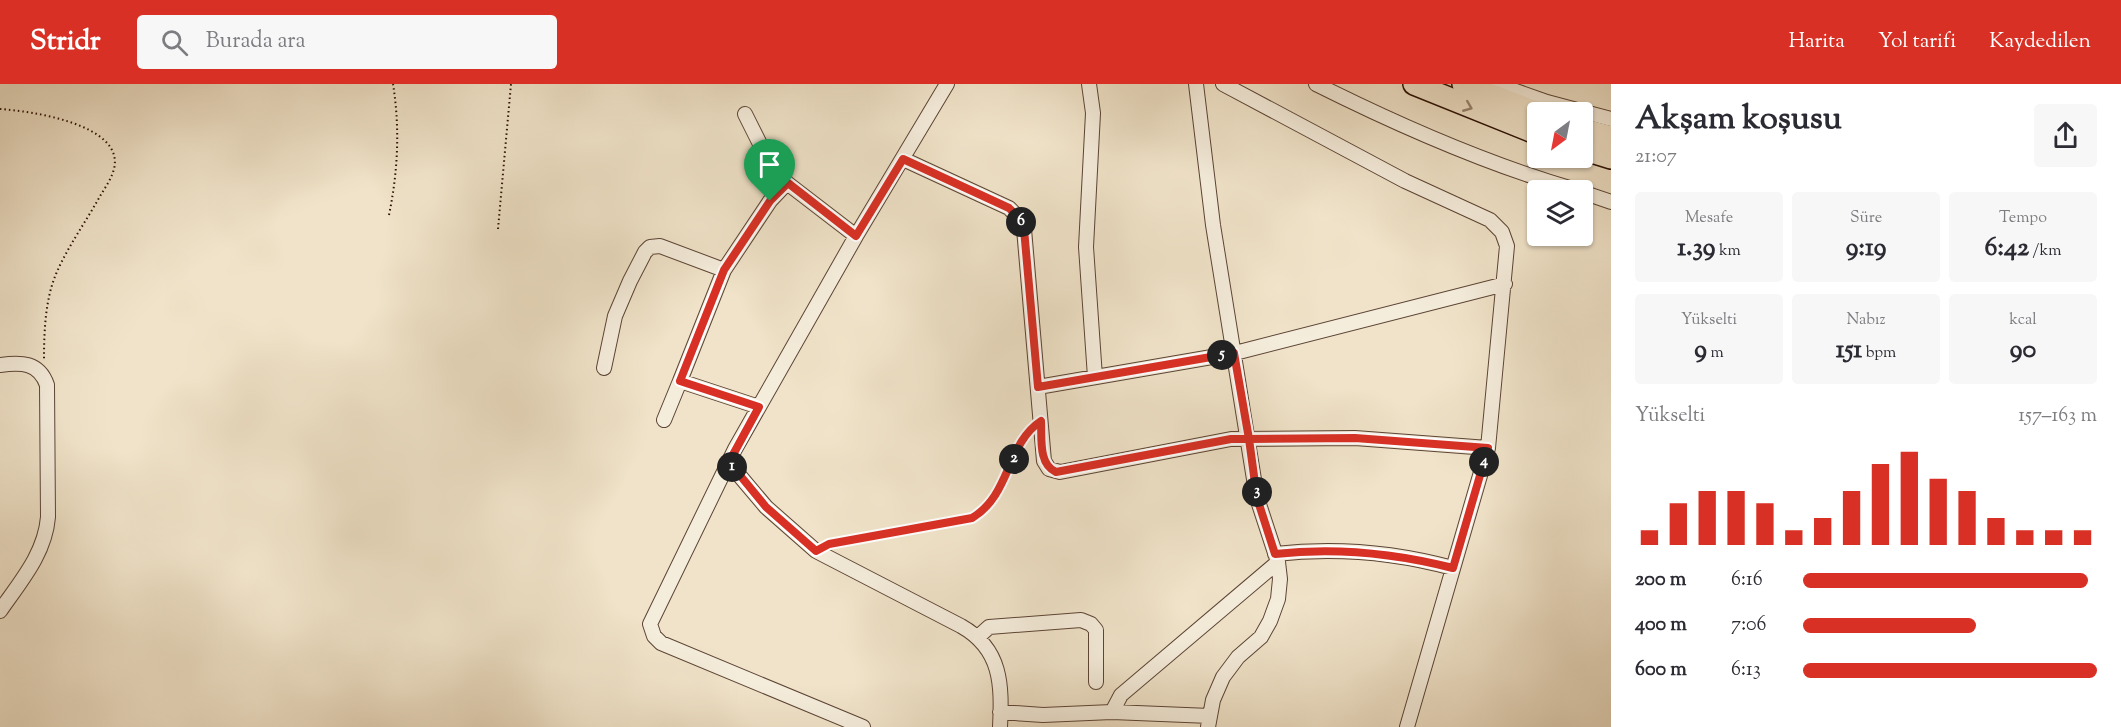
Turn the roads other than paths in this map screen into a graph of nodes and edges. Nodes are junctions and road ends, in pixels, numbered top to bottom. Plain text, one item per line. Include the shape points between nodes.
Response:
1 (947, 84) edge
2 (1089, 84) edge
3 (1196, 84) edge
4 (1223, 84) edge
5 (1316, 84) edge
6 (1414, 84) edge
7 (1463, 84) edge
8 (1496, 84) edge
9 (1527, 109) edge
10 (745, 114) dead end
11 (1611, 119) edge
12 (1527, 130) edge
13 (1593, 132) edge
14 (1611, 137) edge
15 (1593, 152) edge
16 (1611, 158) edge
17 (903, 159) junction
18 (1548, 180) edge
19 (788, 183) junction
20 (1593, 196) edge
21 (1611, 202) edge
22 (856, 236) junction
23 (724, 270) junction
24 (1505, 284) junction
25 (1234, 353) junction
26 (0, 366) edge
27 (604, 368) dead end
28 (1095, 377) junction
29 (680, 381) junction
30 (1038, 387) junction
31 (759, 407) junction
32 (664, 420) dead end
33 (1249, 439) junction
34 (1488, 448) junction
35 (729, 462) junction
36 (1276, 558) junction
37 (1453, 568) junction
38 (0, 611) edge
39 (978, 637) junction
40 (1096, 682) dead end
41 (1000, 712) junction
42 (1112, 712) junction
43 (1209, 722) edge
44 (863, 727) edge
45 (1000, 727) edge
46 (1407, 727) edge

1 - 17 street
2 - 28 street via 1093,113 1086,247
3 - 25 street
4 - 24 street via 1396,176 1490,220 1502,232 1507,246
5 - 18 street via 1451,146
6 -> 12 highway
7 - 9 highway
8 - 11 street
10 - 19 street via 767,158
13 - 14 highway
15 - 16 highway
17 - 22 street
17 - 30 street via 1009,208 1022,223
19 - 22 street
19 - 23 street via 770,201
20 - 21 street
22 - 31 street
23 - 27 street via 660,246 647,249 615,316
23 - 29 street
24 - 25 street
24 - 34 street
25 - 28 street
25 - 33 street
26 - 38 street via 26,363 36,369 47,385 47,528 40,550
28 - 30 street
29 - 31 street
29 - 32 street
30 - 33 street via 1044,461 1056,472 1231,439
31 - 35 street
33 - 34 street via 1355,438
33 - 36 street via 1257,498
34 - 37 street
35 - 39 street via 766,507 816,551
35 - 44 street via 651,620 651,632 661,643
36 - 37 street via 1319,550 1365,552
36 - 42 street via 1121,695
36 - 43 street via 1280,588 1270,621 1261,637 1227,671 1217,689
37 - 46 street
39 - 40 street via 989,627 1081,620 1096,630
39 - 41 street via 997,668
41 - 42 street
41 - 45 street
42 - 43 street

